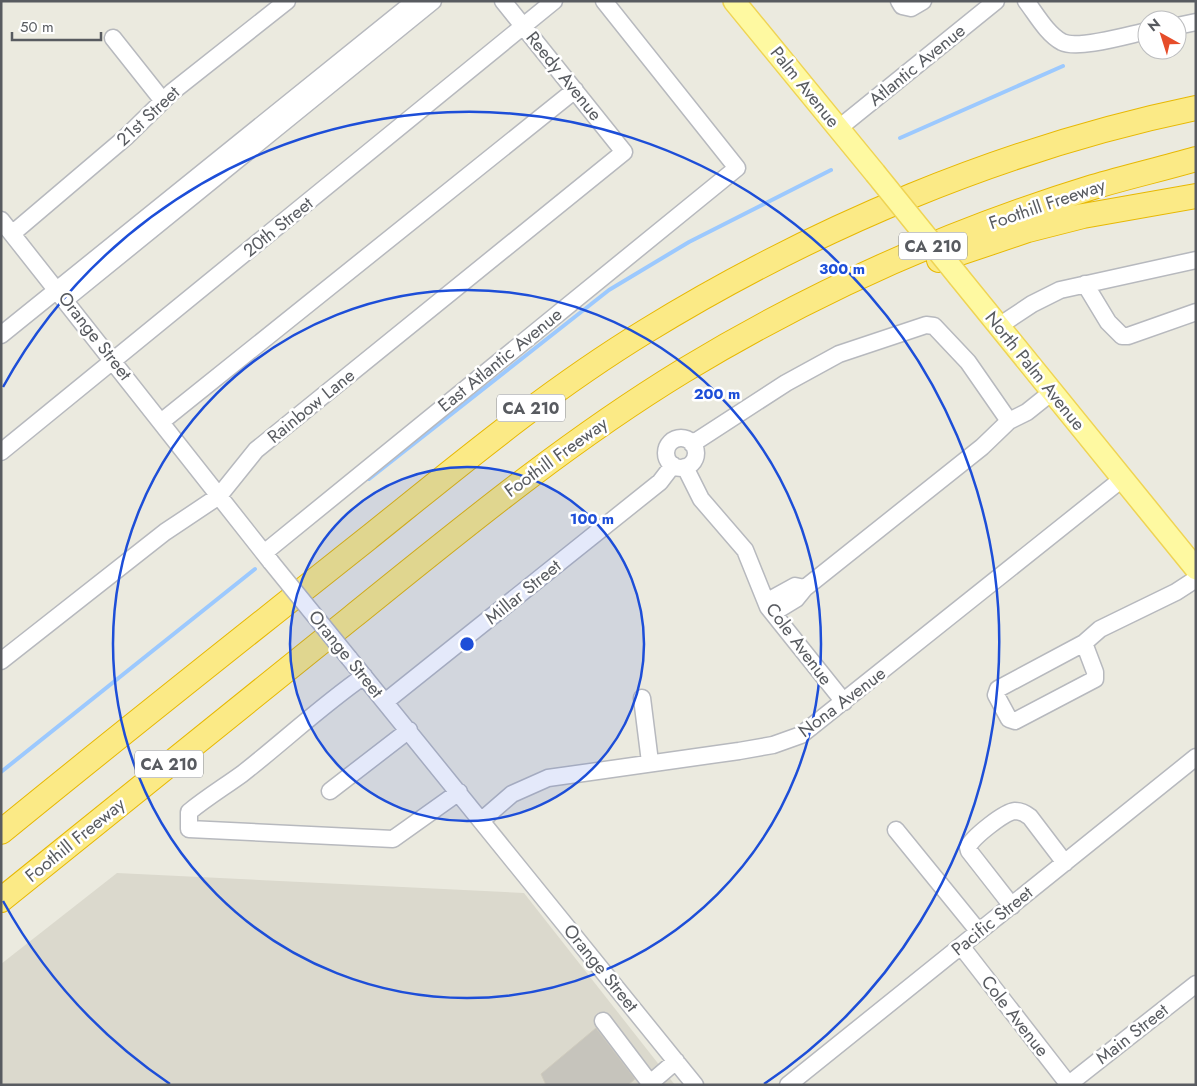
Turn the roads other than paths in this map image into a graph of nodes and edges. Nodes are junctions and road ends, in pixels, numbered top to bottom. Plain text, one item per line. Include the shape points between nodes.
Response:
1 (414, 1) edge
2 (433, 1) edge
3 (503, 1) edge
4 (554, 1) edge
5 (604, 1) edge
6 (734, 1) edge
7 (899, 1) edge
8 (923, 1) edge
9 (1026, 1) edge
10 (992, 2) edge
11 (280, 3) edge
12 (524, 27) junction
13 (1137, 33) edge
14 (113, 38) dead end
15 (575, 90) junction
16 (163, 101) junction
17 (1196, 103) edge
18 (1196, 108) edge
19 (1140, 119) junction
20 (839, 128) junction
21 (624, 152) joint
22 (1196, 159) edge
23 (875, 173) joint
24 (1196, 196) edge
25 (1, 220) edge
26 (13, 234) junction
27 (1196, 260) edge
28 (1085, 284) junction
29 (61, 294) junction
30 (1196, 312) edge
31 (999, 326) junction
32 (1, 335) edge
33 (113, 360) junction
34 (685, 370) junction
35 (1052, 392) junction
36 (1010, 421) junction
37 (162, 422) junction
38 (692, 444) junction
39 (1, 452) edge
40 (679, 466) junction
41 (1122, 479) junction
42 (219, 496) junction
43 (267, 557) junction
44 (1196, 569) edge
45 (1196, 579) edge
46 (770, 608) junction
47 (1084, 643) junction
48 (1, 661) edge
49 (364, 676) junction
50 (642, 698) dead end
51 (385, 702) junction
52 (844, 702) junction
53 (409, 730) junction
54 (1196, 757) edge
55 (650, 762) junction
56 (330, 791) dead end
57 (459, 792) junction
58 (482, 820) junction
59 (896, 830) dead end
60 (1, 832) edge
61 (1066, 862) junction
62 (1, 900) edge
63 (1012, 906) junction
64 (979, 932) junction
65 (961, 946) junction
66 (1196, 984) edge
67 (602, 1021) dead end
68 (676, 1061) junction
69 (649, 1084) edge
70 (1069, 1084) edge
71 (695, 1085) edge
72 (788, 1085) edge

1 - 29 street
2 - 29 street
3 - 12 street, Reedy Avenue
4 - 12 street, 20th Street
5 - 43 street, East Atlantic Avenue via 737,168
6 - 20 main road, Palm Avenue
7 - 8 street via 902,6 911,8
9 - 13 street via 1049,31 1064,43 1077,45
10 - 20 street, Atlantic Avenue
11 - 16 street, 21st Street
12 - 15 street, Reedy Avenue
12 - 33 street, 20th Street
14 - 16 street
15 - 21 street, Reedy Avenue
15 - 37 street
16 - 26 street, 21st Street via 126,138
17 - 19 highway
18 - 19 highway, CA 210
19 - 60 highway, CA 210 via 1031,152 865,216 773,260 645,331 528,410
20 - 23 main road, Palm Avenue
21 - 42 street, Rainbow Lane via 256,450
22 - 34 highway, Foothill Freeway / CA 210 via 1092,188 982,226 810,301
23 - 31 main road, North Palm Avenue, bridge
24 - 34 highway via 1083,216 1028,230 918,266
25 - 26 street, Orange Street
26 - 29 street, Orange Street
27 - 28 street
28 - 30 street via 1108,322 1122,336
28 - 31 street via 1060,290
29 - 32 street
29 - 33 street, Orange Street
31 - 35 main road, North Palm Avenue
33 - 37 street, Orange Street
33 - 39 street, 20th Street
34 - 62 highway, Foothill Freeway / CA 210 via 520,482
35 - 36 street
35 - 41 main road, North Palm Avenue
36 - 38 street via 968,362 934,326 926,325 839,354 786,383
36 - 46 street via 805,588 796,599
37 - 42 street, Orange Street
38 - 40 street via 695,457
38 - 40 street via 680,438 671,441 666,454
40 - 46 street, Cole Avenue via 701,499 745,550
40 - 51 street, Millar Street
41 - 44 main road, North Palm Avenue
41 - 52 street, Nona Avenue
42 - 43 street, Orange Street
42 - 48 street, Rainbow Lane via 164,532
43 - 49 street, Orange Street, bridge
45 - 47 street via 1100,629
46 - 52 street, Cole Avenue
47 - 47 street via 998,689 996,695 1009,719 1015,721 1095,680
49 - 51 street, Orange Street
49 - 57 street via 241,775 189,812 189,829 392,839
50 - 55 street
51 - 53 street, Orange Street
52 - 55 street, Nona Avenue via 801,735 773,745
53 - 56 street
53 - 57 street, Orange Street
54 - 61 street, Pacific Street
55 - 58 street, Nona Avenue via 548,778 512,794
57 - 58 street, Orange Street
58 - 68 street, Orange Street
59 - 64 street
61 - 63 street, Pacific Street
61 - 63 street via 1023,812 1009,812 974,838 969,851
63 - 64 street, Pacific Street
64 - 65 street, Pacific Street
65 - 70 street, Cole Avenue
65 - 72 street, Pacific Street
66 - 70 street, Main Street
67 - 69 street
68 - 69 street
68 - 71 street, Orange Street

